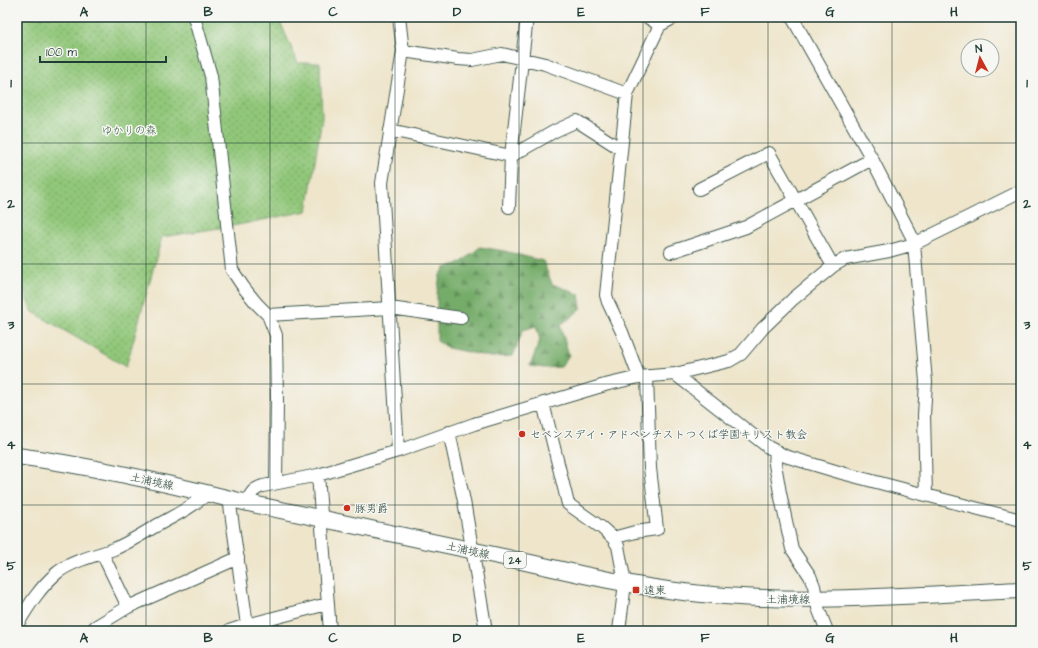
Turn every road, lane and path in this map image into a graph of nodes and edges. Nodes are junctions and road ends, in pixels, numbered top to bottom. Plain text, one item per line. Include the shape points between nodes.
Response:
1 (194, 17) edge
2 (399, 17) edge
3 (527, 17) edge
4 (647, 17) edge
5 (675, 17) edge
6 (792, 17) edge
7 (660, 25) junction
8 (402, 51) junction
9 (521, 58) junction
10 (627, 94) junction
11 (390, 130) junction
12 (621, 149) junction
13 (511, 156) junction
14 (872, 159) junction
15 (699, 189) dead end
16 (1021, 191) edge
17 (796, 200) junction
18 (509, 207) dead end
19 (914, 244) junction
20 (672, 252) dead end
21 (833, 266) junction
22 (390, 308) junction
23 (268, 314) junction
24 (461, 318) dead end
25 (675, 374) junction
26 (643, 377) junction
27 (543, 404) junction
28 (449, 432) junction
29 (398, 451) junction
30 (776, 452) junction
31 (17, 456) edge
32 (318, 475) junction
33 (276, 483) junction
34 (208, 493) junction
35 (926, 495) junction
36 (229, 498) junction
37 (247, 502) junction
38 (322, 518) junction
39 (1021, 520) edge
40 (613, 538) junction
41 (472, 551) junction
42 (102, 553) junction
43 (238, 558) junction
44 (625, 583) junction
45 (1021, 590) edge
46 (816, 599) junction
47 (324, 604) junction
48 (128, 608) junction
49 (17, 625) edge
50 (247, 625) junction
51 (92, 631) edge
52 (229, 631) edge
53 (330, 631) edge
54 (486, 631) edge
55 (619, 631) edge
56 (827, 631) edge

1 - 23 street via 211,76 232,270 257,304
2 - 8 street
3 - 9 street
4 - 7 street
5 - 7 street
6 - 14 street
7 - 10 street
8 - 9 street via 472,60 502,54
8 - 11 street
9 - 10 street via 545,64
9 - 13 street
10 - 12 street
11 - 13 street
11 - 22 street via 382,183
12 - 13 street via 577,121
12 - 26 street via 606,295
13 - 18 street
14 - 17 street
14 - 19 street
15 - 17 street via 769,153
16 - 19 street
17 - 20 street via 746,227
17 - 21 street
19 - 21 street via 845,259
19 - 35 street via 926,382
21 - 25 street via 762,328 741,354 729,361
22 - 23 street
22 - 24 street
22 - 29 street
23 - 33 street via 276,335
25 - 26 street
25 - 30 street
26 - 27 street
26 - 40 street via 657,529
27 - 28 street
27 - 40 street via 568,504
28 - 29 street
28 - 41 street
29 - 32 street
30 - 35 street
30 - 46 street via 775,464 792,549 810,576
31 - 34 main road, 土浦境線 / 24
32 - 33 street
32 - 38 street
33 - 37 street via 256,488 251,492
34 - 36 main road, 土浦境線 / 24
34 - 42 street via 128,542
35 - 39 street
36 - 37 main road, 土浦境線 / 24
36 - 43 street
37 - 38 main road, 土浦境線 / 24
38 - 41 main road, 土浦境線 / 24
38 - 47 street
40 - 44 street via 618,546
41 - 44 main road, 土浦境線 / 24
41 - 54 street
42 - 48 street
42 - 49 street via 72,563 45,583
43 - 48 street
43 - 50 street
44 - 46 main road, 土浦境線 / 24 via 734,597 770,600
44 - 55 street
45 - 46 main road, 土浦境線 / 24
46 - 56 street
47 - 50 street
47 - 53 street
48 - 51 street
50 - 52 street

